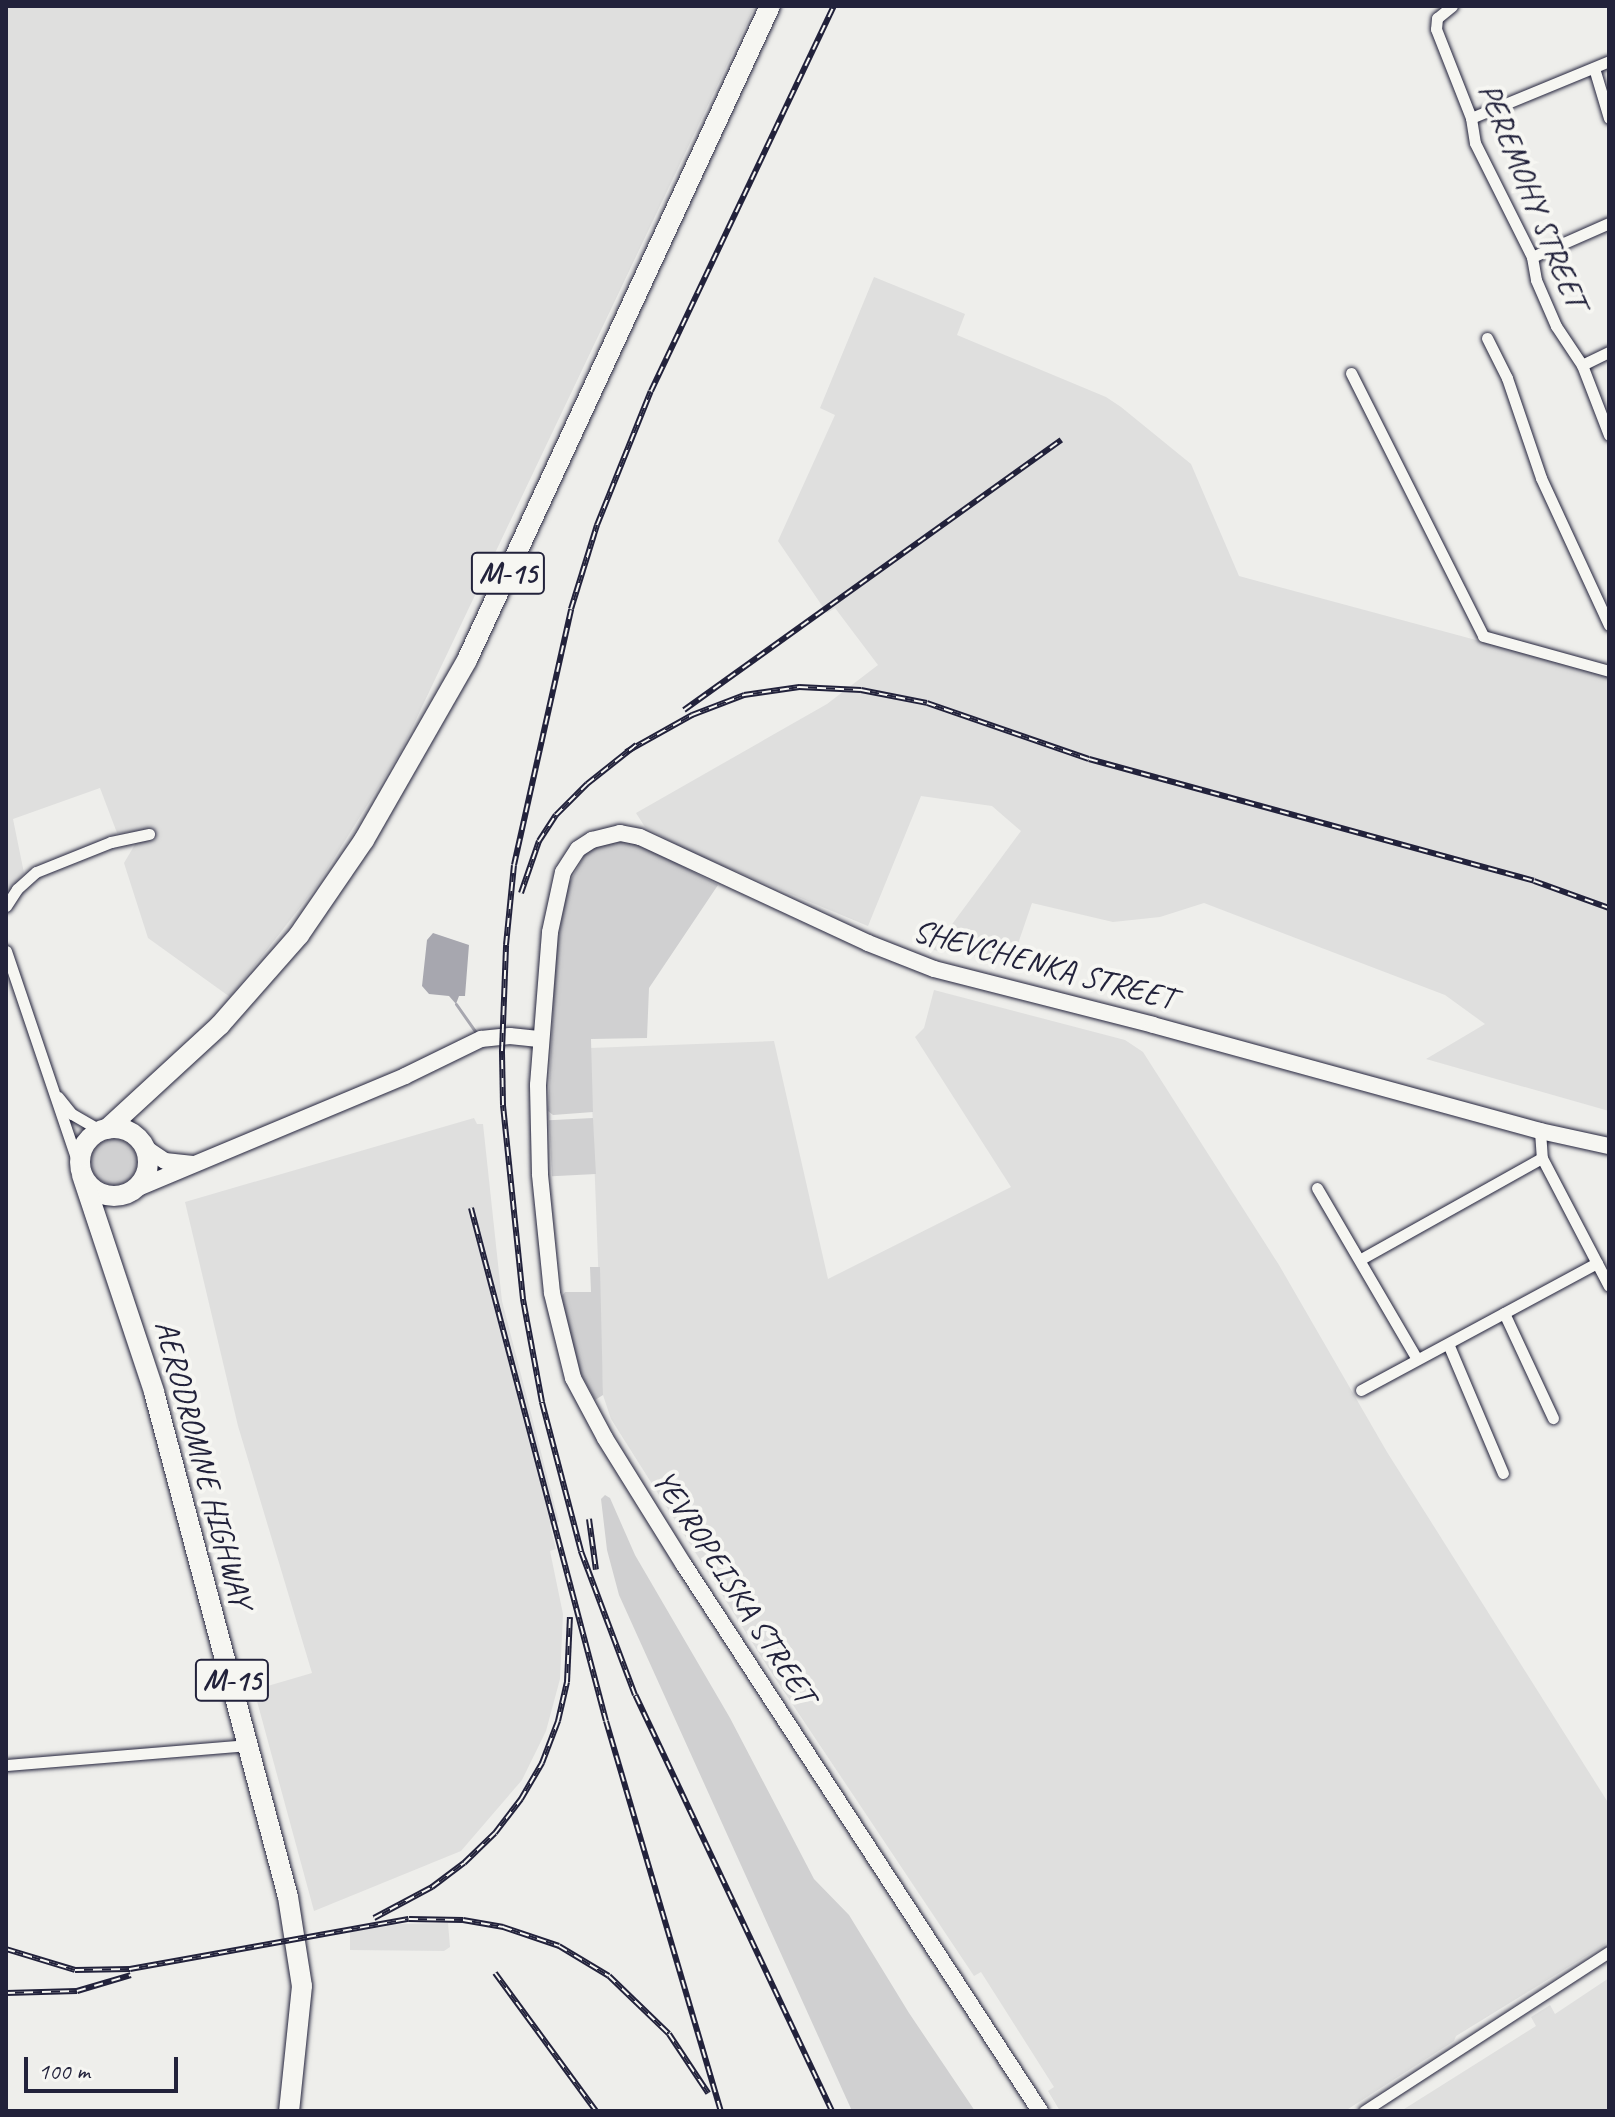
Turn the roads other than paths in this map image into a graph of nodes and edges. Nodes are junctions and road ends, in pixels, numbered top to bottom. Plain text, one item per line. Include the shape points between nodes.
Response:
1 (770, 6) edge
2 (1452, 6) edge
3 (1609, 61) edge
4 (1594, 68) junction
5 (1471, 118) junction
6 (1609, 118) edge
7 (1609, 223) edge
8 (1532, 257) junction
9 (1487, 338) dead end
10 (1609, 352) edge
11 (1582, 365) junction
12 (1351, 373) dead end
13 (1609, 435) edge
14 (1609, 625) edge
15 (1609, 671) edge
16 (149, 834) dead end
17 (6, 906) edge
18 (6, 951) edge
19 (541, 1039) junction
20 (158, 1085) junction
21 (52, 1089) junction
22 (104, 1130) junction
23 (1540, 1131) junction
24 (143, 1145) junction
25 (1609, 1146) edge
26 (1542, 1158) junction
27 (202, 1162) junction
28 (81, 1172) junction
29 (1317, 1188) dead end
30 (130, 1192) junction
31 (112, 1256) junction
32 (1361, 1259) junction
33 (1597, 1263) junction
34 (1609, 1286) edge
35 (1504, 1313) junction
36 (1449, 1346) junction
37 (1417, 1359) junction
38 (1361, 1390) dead end
39 (1553, 1418) dead end
40 (1503, 1473) dead end
41 (249, 1745) junction
42 (6, 1765) edge
43 (1609, 1952) edge
44 (289, 2111) edge
45 (1040, 2111) edge
46 (1364, 2111) edge

1 - 20 highway, М-15 via 467,660 364,840 299,935 220,1025
2 - 5 street, PEREMOHY STREET via 1437,18 1436,29
3 - 4 street
4 - 5 street
4 - 6 street
5 - 8 street, PEREMOHY STREET via 1475,143
7 - 8 street
8 - 11 street, PEREMOHY STREET via 1556,326
9 - 14 street via 1507,378 1541,478
10 - 11 street
11 - 13 street, PEREMOHY STREET
12 - 15 street via 1483,636
16 - 17 street via 111,842 36,872
18 - 21 street, AERODROMNE HIGHWAY
19 - 23 main road, SHEVCHENKA STREET via 550,932 563,872 578,849 620,833 690,858 934,969
19 - 27 main road via 481,1039
19 - 45 main road, YEVROPEISKA STREET via 540,1174 552,1293 579,1390 684,1565
20 - 22 highway, М-15
20 - 24 highway, М-15 via 141,1117
21 - 22 street, AERODROMNE HIGHWAY via 72,1114
21 - 28 street, AERODROMNE HIGHWAY
22 - 24 highway via 127,1131
22 - 28 highway, М-15 via 82,1149
23 - 25 main road, SHEVCHENKA STREET
23 - 26 street
24 - 27 main road via 177,1164
24 - 30 highway, М-15 via 147,1167
26 - 32 street
26 - 33 street
27 - 30 main road
28 - 30 highway via 101,1194
28 - 31 highway, AERODROMNE HIGHWAY / М-15
29 - 32 street
30 - 31 highway, AERODROMNE HIGHWAY / М-15 via 110,1223
31 - 41 highway, AERODROMNE HIGHWAY / М-15
32 - 37 street
33 - 34 street
33 - 35 street
35 - 36 street
35 - 39 street
36 - 37 street
36 - 40 street
37 - 38 street
41 - 42 street
41 - 44 highway, AERODROMNE HIGHWAY / М-15 via 300,1959
43 - 46 street

